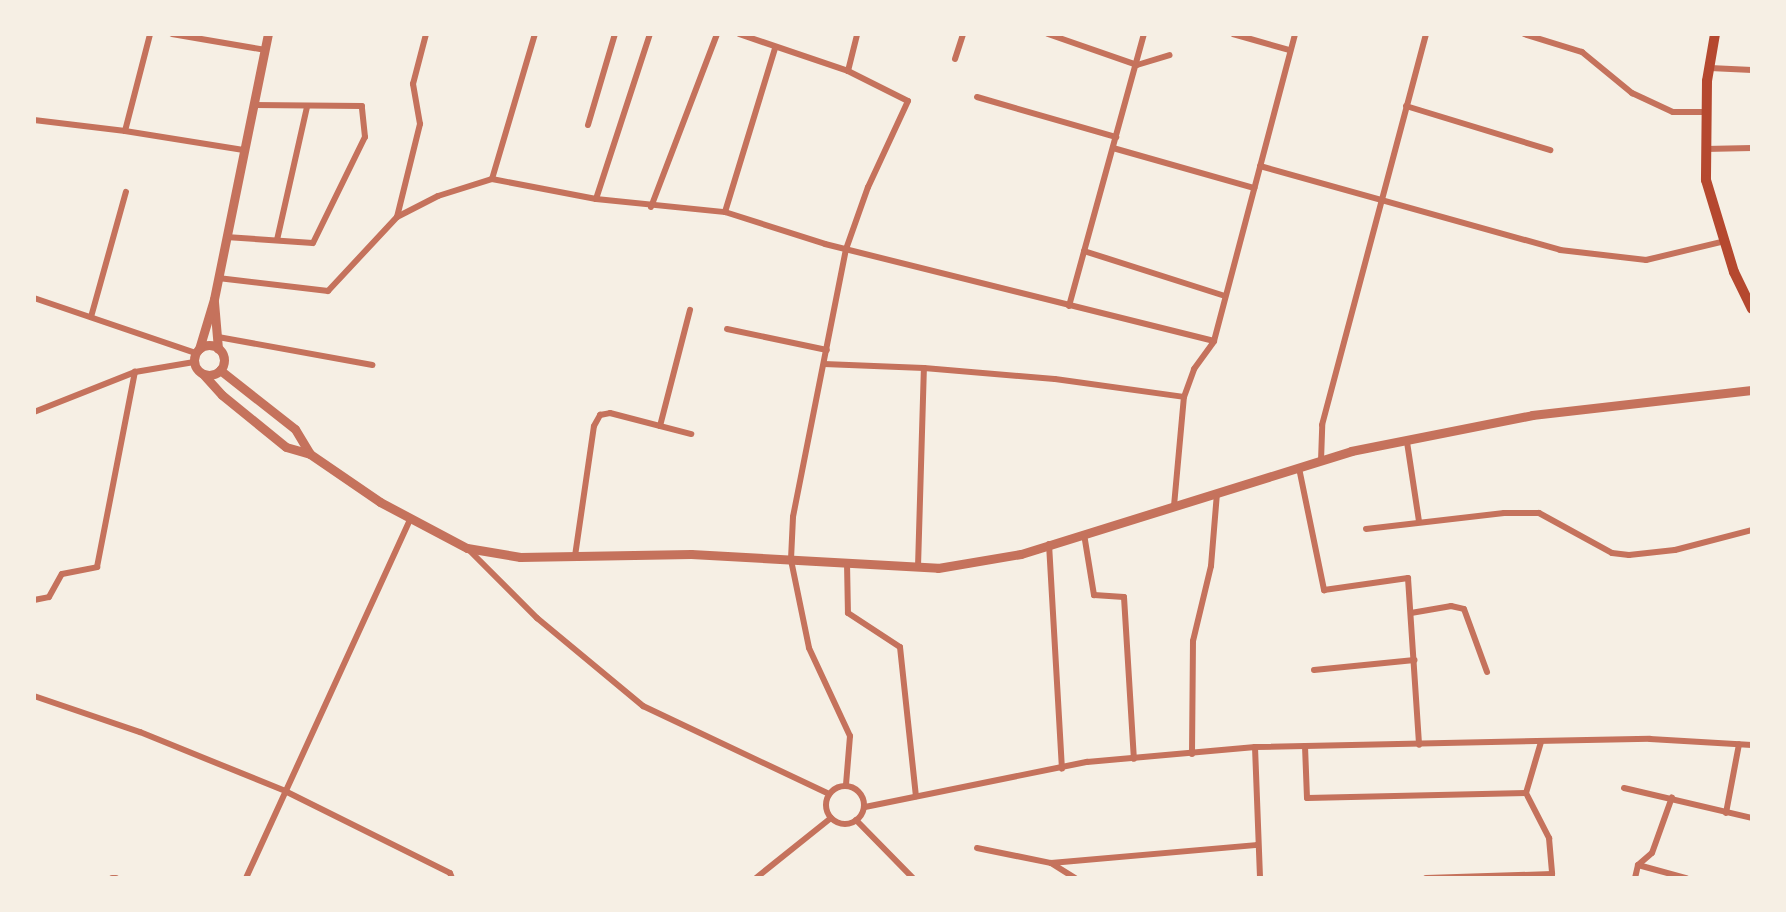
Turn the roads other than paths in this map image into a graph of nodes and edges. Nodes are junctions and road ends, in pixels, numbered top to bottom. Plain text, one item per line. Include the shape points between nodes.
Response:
1 (150, 34) edge
2 (172, 34) edge
3 (268, 34) edge
4 (426, 34) edge
5 (535, 34) edge
6 (615, 34) edge
7 (650, 34) edge
8 (717, 34) edge
9 (739, 34) edge
10 (856, 34) edge
11 (963, 34) edge
12 (1048, 34) edge
13 (1144, 34) edge
14 (1233, 34) edge
15 (1295, 34) edge
16 (1426, 34) edge
17 (1524, 34) edge
18 (1715, 34) edge
19 (775, 48) junction
20 (266, 50) junction
21 (1289, 50) junction
22 (1169, 55) dead end
23 (955, 59) dead end
24 (1136, 65) junction
25 (1710, 68) junction
26 (1752, 70) edge
27 (848, 71) junction
28 (977, 97) dead end
29 (253, 105) junction
30 (1406, 106) junction
31 (307, 107) junction
32 (1706, 112) junction
33 (34, 120) edge
34 (588, 125) dead end
35 (125, 131) junction
36 (1116, 137) junction
37 (1113, 148) junction
38 (1752, 148) edge
39 (1706, 149) junction
40 (243, 150) junction
41 (1550, 150) dead end
42 (1260, 166) junction
43 (492, 179) junction
44 (1254, 188) junction
45 (126, 192) dead end
46 (596, 199) junction
47 (1380, 200) junction
48 (651, 207) junction
49 (725, 212) junction
50 (397, 217) junction
51 (226, 237) junction
52 (277, 240) junction
53 (1725, 241) junction
54 (846, 249) junction
55 (1084, 251) junction
56 (218, 278) junction
57 (1225, 296) junction
58 (34, 298) edge
59 (214, 299) junction
60 (1069, 306) junction
61 (1752, 309) edge
62 (690, 310) dead end
63 (91, 317) junction
64 (727, 329) dead end
65 (218, 337) junction
66 (1214, 341) junction
67 (218, 349) junction
68 (827, 350) junction
69 (196, 355) junction
70 (824, 364) junction
71 (372, 365) dead end
72 (924, 368) junction
73 (220, 370) junction
74 (135, 372) junction
75 (203, 374) junction
76 (1752, 390) edge
77 (1184, 397) junction
78 (34, 412) edge
79 (660, 426) junction
80 (691, 434) dead end
81 (1407, 442) junction
82 (310, 454) junction
83 (1321, 460) junction
84 (1299, 468) junction
85 (1217, 493) junction
86 (1174, 506) junction
87 (410, 519) junction
88 (1419, 521) junction
89 (1366, 529) dead end
90 (1752, 530) edge
91 (1084, 534) junction
92 (1049, 543) junction
93 (467, 548) junction
94 (575, 556) junction
95 (791, 560) junction
96 (847, 563) junction
97 (918, 567) junction
98 (34, 600) edge
99 (1411, 613) junction
100 (1415, 660) junction
101 (1314, 670) dead end
102 (1486, 672) dead end
103 (34, 696) edge
104 (1541, 742) junction
105 (1739, 744) junction
106 (1419, 745) junction
107 (1752, 745) edge
108 (1305, 746) junction
109 (1255, 747) junction
110 (1192, 754) junction
111 (1134, 759) junction
112 (1062, 769) junction
113 (846, 785) junction
114 (1624, 788) dead end
115 (285, 791) junction
116 (1526, 793) junction
117 (829, 794) junction
118 (916, 796) junction
119 (1672, 797) junction
120 (865, 807) junction
121 (1726, 813) junction
122 (831, 818) junction
123 (1752, 819) edge
124 (856, 820) junction
125 (1256, 845) junction
126 (977, 848) dead end
127 (1051, 863) junction
128 (1638, 865) junction
129 (1552, 876) edge
130 (1467, 877) edge
131 (246, 878) edge
132 (452, 878) edge
133 (756, 878) edge
134 (913, 878) edge
135 (1075, 878) edge
136 (1260, 878) edge
137 (1426, 878) edge
138 (1635, 878) edge
139 (1686, 878) edge

1 - 35 street
2 - 20 street
3 - 20 street
4 - 50 street via 412,84 420,124
5 - 43 street
6 - 34 street
7 - 46 street
8 - 48 street
9 - 19 street
10 - 27 street
11 - 23 street
12 - 24 street
13 - 24 street
14 - 21 street
15 - 21 street
16 - 30 street
17 - 32 street via 1582,52 1632,93 1673,112
18 - 25 main road
19 - 27 street
19 - 49 street
20 - 29 street
21 - 42 street via 1283,92
22 - 24 street
24 - 36 street
25 - 26 street
25 - 32 main road
27 - 54 street via 908,100 868,187
28 - 36 street
29 - 31 street
29 - 40 street
30 - 41 street
30 - 47 street
31 - 52 street
31 - 52 street via 362,106 365,137 313,243
32 - 39 main road
33 - 35 street
35 - 40 street
36 - 37 street
37 - 44 street
37 - 55 street
38 - 39 street
39 - 53 main road via 1706,180
40 - 51 street
42 - 44 street
42 - 47 street
43 - 46 street
43 - 50 street via 438,196
44 - 57 street
45 - 63 street
46 - 48 street
47 - 53 street via 1571,251 1646,260
47 - 83 street via 1322,425
48 - 49 street
49 - 54 street
50 - 56 street via 328,291
51 - 52 street
51 - 56 street
53 - 61 main road
54 - 60 street
54 - 68 street
55 - 57 street
55 - 60 street
56 - 59 street
57 - 66 street
58 - 63 street
59 - 65 street
59 - 69 street
60 - 66 street
62 - 79 street
63 - 69 street
64 - 68 street
65 - 67 street
65 - 71 street
66 - 77 street via 1194,369
67 - 69 street via 209,345
67 - 73 street via 223,357
68 - 70 street
69 - 74 street
69 - 75 street
70 - 72 street
70 - 95 street via 793,518
72 - 77 street via 1055,379
72 - 97 street
73 - 75 street
73 - 82 street via 295,429
74 - 78 street
74 - 98 street via 97,567 62,573 50,597
75 - 82 street via 222,395 286,447
76 - 81 street via 1532,415
77 - 86 street
79 - 80 street
79 - 94 street via 610,413 596,420
81 - 83 street
81 - 88 street
82 - 87 street
83 - 84 street
84 - 85 street
84 - 99 street via 1324,590 1408,578
85 - 86 street
85 - 110 street via 1211,566 1192,641
86 - 91 street
87 - 93 street
87 - 115 street
88 - 89 street
88 - 90 street via 1539,513 1612,553 1629,555 1675,550
91 - 92 street
91 - 111 street via 1094,595 1124,597
92 - 97 street via 1021,554 938,568
92 - 112 street
93 - 94 street via 520,557
93 - 117 street via 537,618 643,706
94 - 95 street via 691,554
95 - 96 street
95 - 113 street via 809,648 850,736
96 - 97 street
96 - 118 street via 848,613 900,646
99 - 100 street
99 - 102 street via 1451,606 1464,609
100 - 101 street
100 - 106 street
103 - 115 street via 140,732
104 - 105 street via 1650,740
104 - 106 street
104 - 116 street
105 - 107 street
105 - 121 street
106 - 108 street
108 - 109 street
108 - 116 street via 1307,798
109 - 110 street
109 - 125 street
110 - 111 street
111 - 112 street via 1087,762
112 - 118 street
113 - 117 street
113 - 120 street via 862,794
114 - 119 street
115 - 131 street
115 - 132 street via 450,873
116 - 129 street via 1549,838
117 - 122 street via 826,806
118 - 120 street
119 - 121 street
119 - 128 street via 1652,853
120 - 124 street
121 - 123 street
122 - 124 street via 842,824
122 - 133 street
124 - 134 street
125 - 127 street
125 - 136 street
126 - 127 street
127 - 135 street
128 - 138 street
128 - 139 street
129 - 130 street
130 - 137 street

